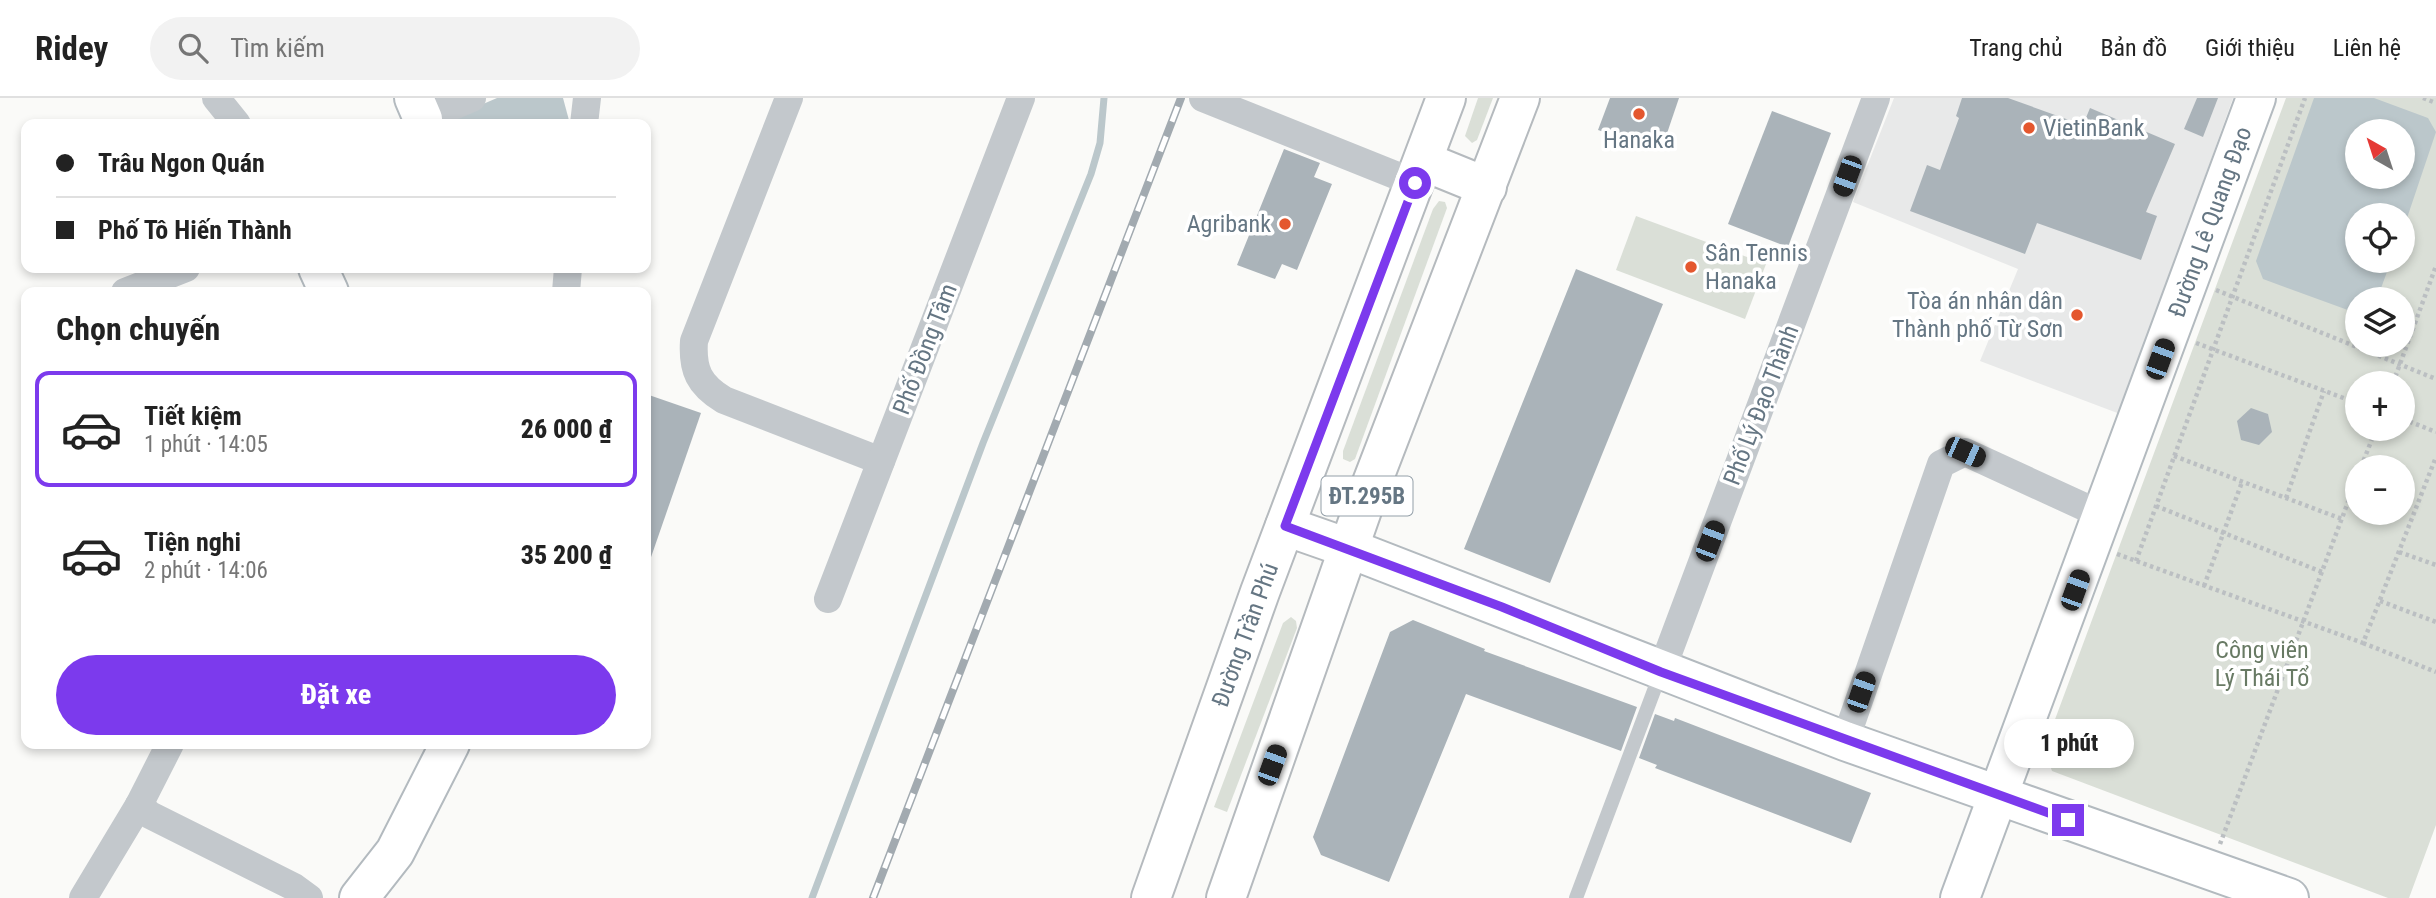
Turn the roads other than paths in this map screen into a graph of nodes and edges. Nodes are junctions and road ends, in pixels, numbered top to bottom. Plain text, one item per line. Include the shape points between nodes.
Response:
1 (216, 98) edge
2 (472, 98) edge
3 (587, 98) edge
4 (789, 98) edge
5 (1021, 98) edge
6 (1203, 98) edge
7 (1446, 98) edge
8 (1520, 98) edge
9 (1876, 98) edge
10 (2256, 98) edge
11 (420, 114) edge
12 (233, 119) edge
13 (585, 119) edge
14 (1419, 172) junction
15 (1487, 187) junction
16 (173, 273) edge
17 (138, 287) edge
18 (881, 461) junction
19 (2102, 515) junction
20 (1285, 526) junction
21 (1348, 548) junction
22 (828, 599) dead end
23 (1661, 672) junction
24 (1845, 741) junction
25 (168, 749) edge
26 (438, 749) edge
27 (2000, 795) junction
28 (139, 806) junction
29 (90, 895) edge
30 (309, 898) edge
31 (359, 898) edge
32 (1152, 898) edge
33 (1226, 898) edge
34 (1577, 898) edge
35 (1960, 898) edge
36 (2289, 898) edge

1 - 12 street
2 - 11 street
3 - 13 street
4 - 18 street via 694,341 694,371 724,400
5 - 18 street, Phố Đồng Tâm
6 - 14 street
7 - 14 main road, Đường Trần Phú / ĐT.295B
8 - 15 main road, ĐT.295B
9 - 23 street, Phố Lý Đạo Thành
10 - 19 main road, Đường Lê Quang Đạo
14 - 15 main road
14 - 20 main road, Đường Trần Phú / ĐT.295B
15 - 21 main road, ĐT.295B
16 - 17 street
18 - 22 street, Phố Đồng Tâm
19 - 24 street via 1965,452 1941,464
19 - 27 main road, Đường Lê Quang Đạo
20 - 21 main road
20 - 32 main road, Đường Trần Phú / ĐT.295B
21 - 23 main road
21 - 33 main road, ĐT.295B
23 - 24 main road
23 - 34 lane
24 - 27 main road
25 - 28 street
26 - 31 main road via 395,852
27 - 35 main road, Đường Lê Quang Đạo
27 - 36 main road
28 - 29 street
28 - 30 street via 150,816

